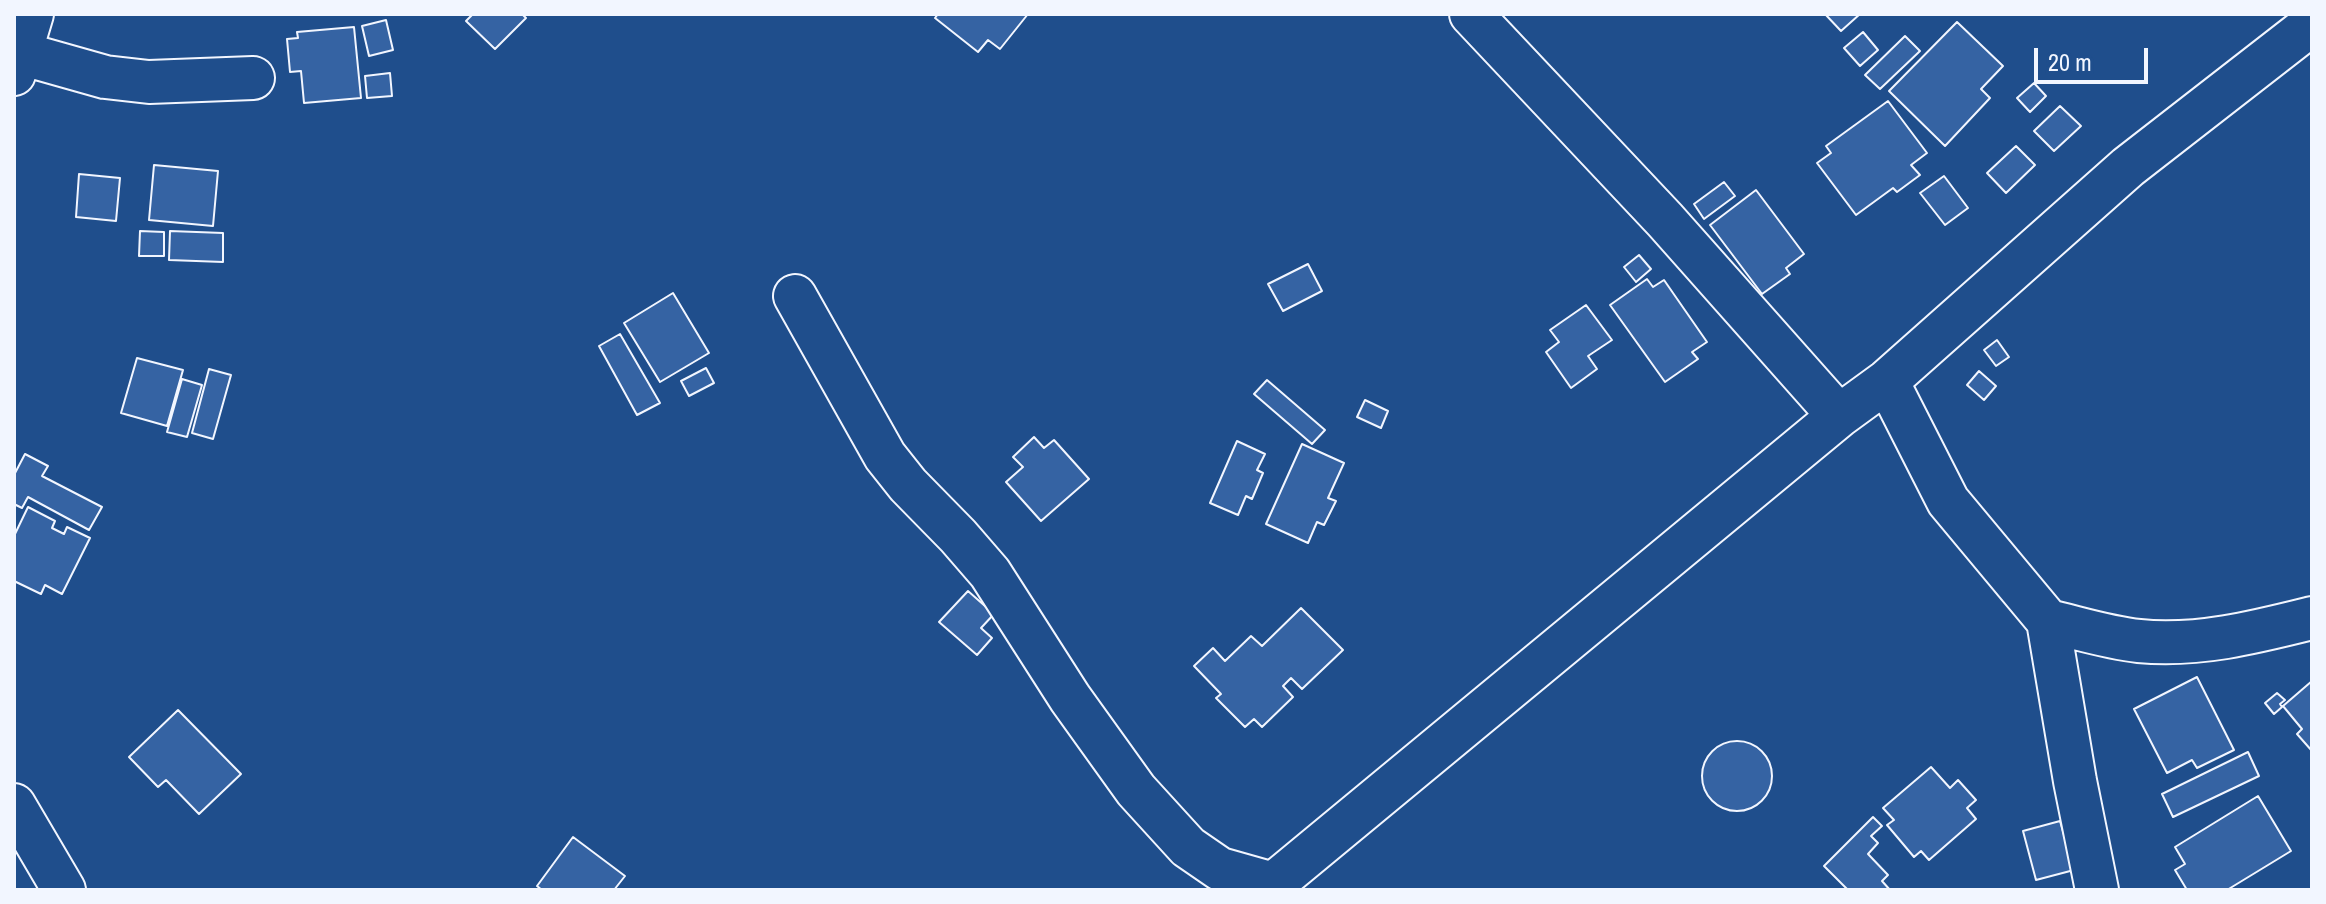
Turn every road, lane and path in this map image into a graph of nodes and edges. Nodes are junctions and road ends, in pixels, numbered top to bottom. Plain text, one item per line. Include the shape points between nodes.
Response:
1 (32, 14) edge
2 (1471, 14) edge
3 (2312, 24) edge
4 (17, 64) edge
5 (253, 78) dead end
6 (795, 296) dead end
7 (1887, 381) junction
8 (1839, 416) junction
9 (2312, 618) edge
10 (2048, 621) junction
11 (14, 805) edge
12 (1270, 887) edge
13 (64, 890) edge
14 (2097, 890) edge

1 - 4 street
2 - 8 street
3 - 7 street via 2128,167
4 - 5 street via 149,82
6 - 12 street via 885,456 984,565 1136,790 1188,847 1220,869
7 - 8 street
7 - 10 street via 1948,501
8 - 12 street
9 - 10 street via 2169,643
10 - 14 street
11 - 13 street

